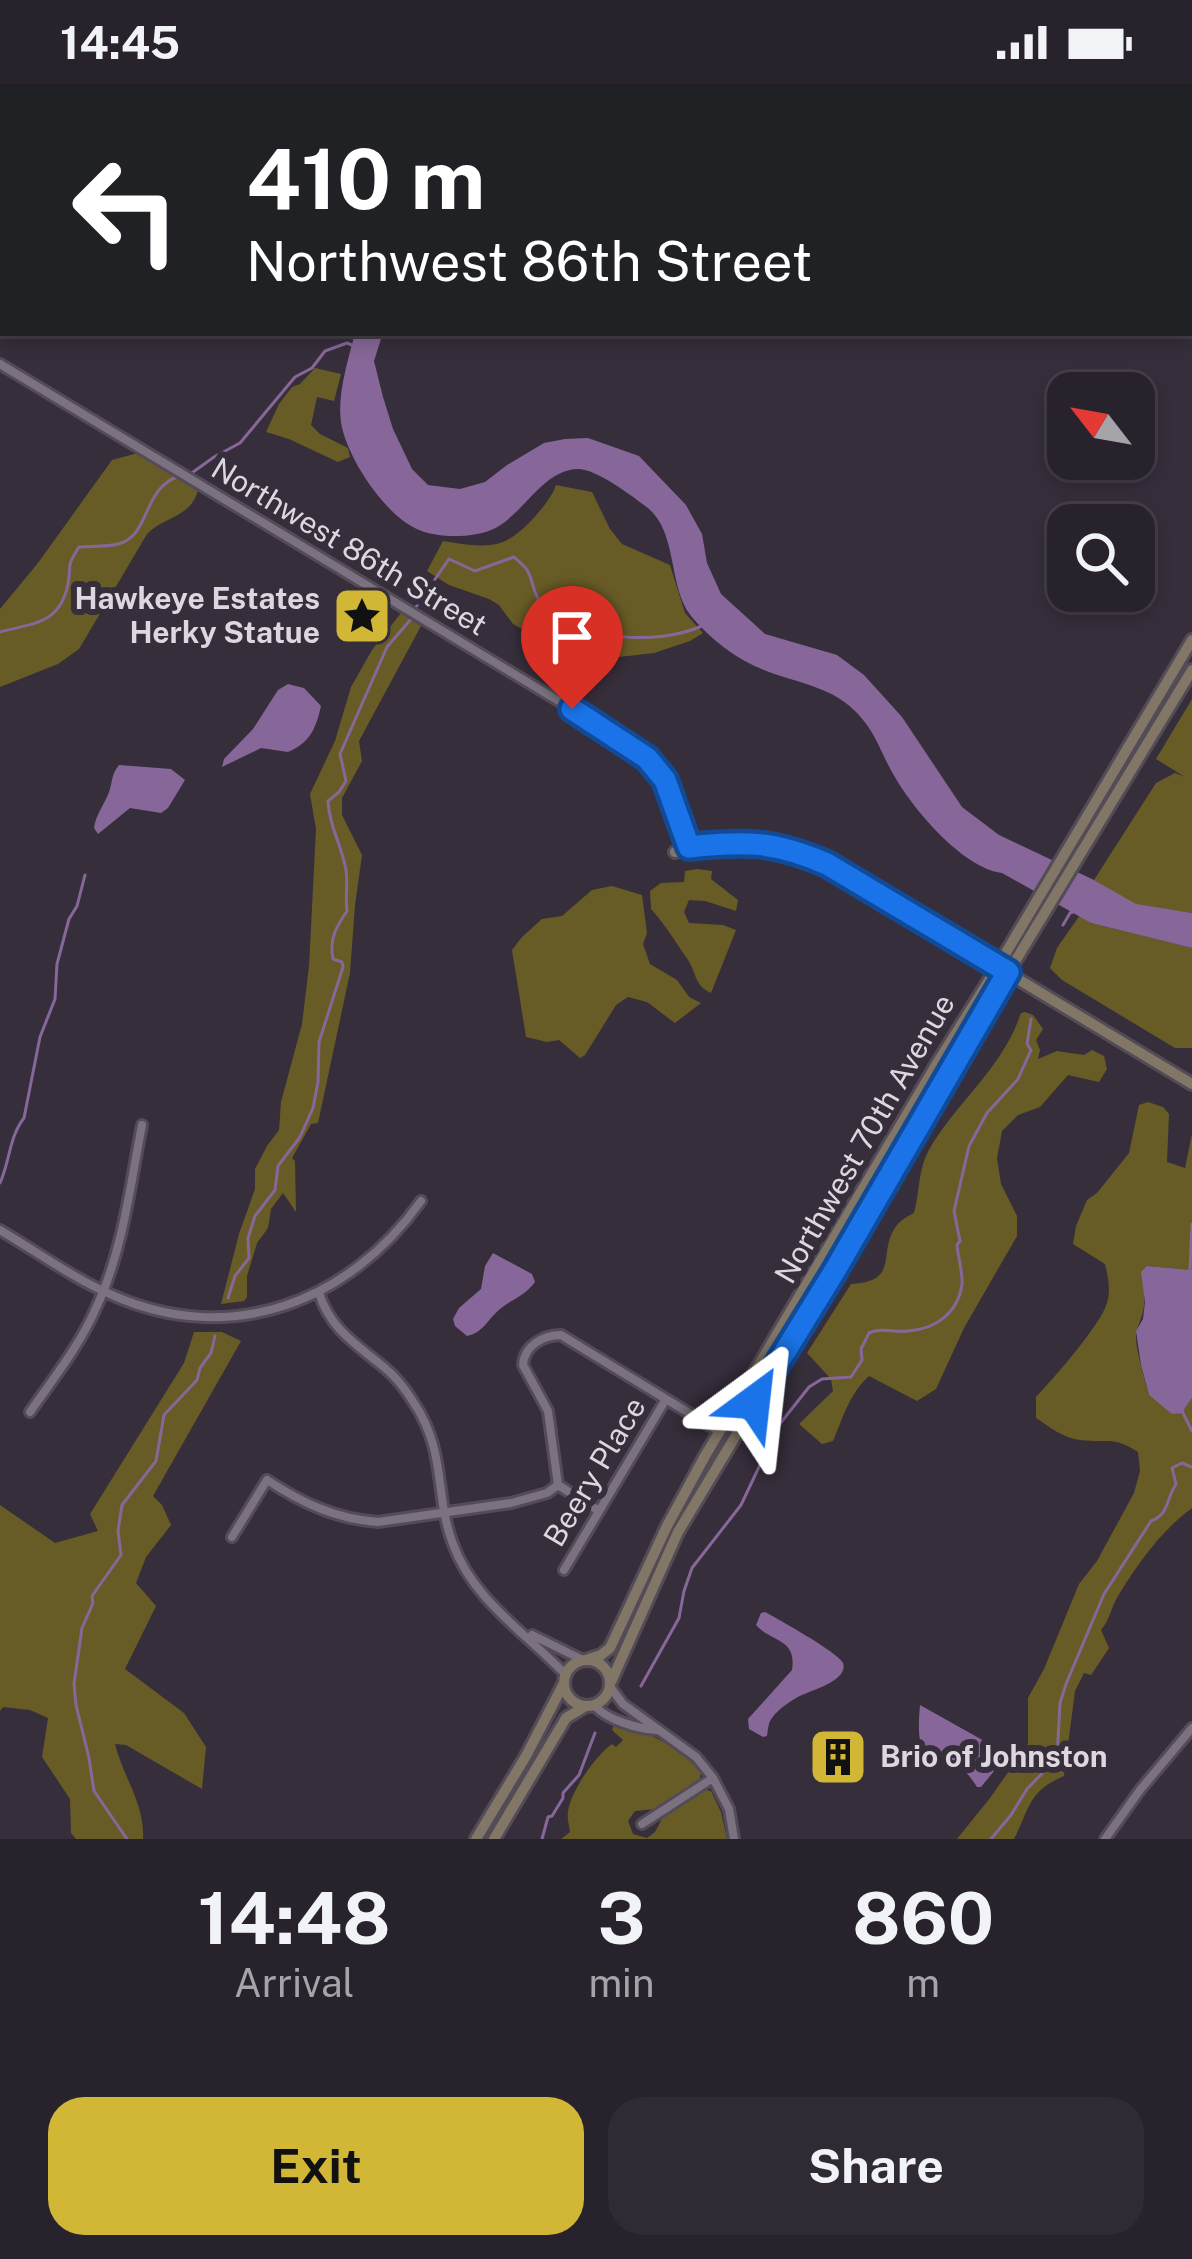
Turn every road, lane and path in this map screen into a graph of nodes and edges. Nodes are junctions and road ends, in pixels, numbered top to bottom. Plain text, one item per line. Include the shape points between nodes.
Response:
1 (0, 364) edge
2 (1192, 640) edge
3 (1192, 670) edge
4 (689, 847) junction
5 (675, 852) dead end
6 (1003, 969) junction
7 (1192, 1084) edge
8 (142, 1124) dead end
9 (421, 1201) dead end
10 (0, 1230) edge
11 (806, 1288) junction
12 (103, 1290) junction
13 (319, 1293) junction
14 (819, 1296) junction
15 (666, 1399) junction
16 (30, 1412) dead end
17 (720, 1432) junction
18 (558, 1485) junction
19 (599, 1511) junction
20 (443, 1512) junction
21 (232, 1537) dead end
22 (564, 1570) dead end
23 (520, 1629) junction
24 (584, 1660) junction
25 (565, 1679) junction
26 (611, 1685) junction
27 (590, 1706) junction
28 (1192, 1727) edge
29 (657, 1730) junction
30 (713, 1778) junction
31 (642, 1824) dead end
32 (476, 1839) edge
33 (494, 1839) edge
34 (734, 1839) edge
35 (1105, 1839) edge

1 - 4 street, Northwest 86th Street via 634,747 665,780
2 - 6 main road, Northwest 70th Avenue via 1027,915
3 - 6 main road, Northwest 70th Avenue
4 - 5 main road
4 - 6 main road via 754,843 799,852
6 - 7 main road
6 - 11 main road, Northwest 70th Avenue via 936,1065
6 - 14 main road, Northwest 70th Avenue
8 - 12 street
9 - 13 street via 362,1267
10 - 12 street
11 - 14 street
11 - 17 main road, Northwest 70th Avenue
12 - 13 street via 208,1317 255,1314
12 - 16 street
13 - 20 street via 328,1317 388,1370 422,1416 438,1457
14 - 26 main road, Northwest 70th Avenue via 678,1532
15 - 17 street
15 - 18 street via 560,1335 532,1346 523,1365 545,1402
15 - 19 street, Beery Place
17 - 24 main road, Northwest 70th Avenue via 610,1648
18 - 19 street
18 - 20 street via 525,1499
19 - 22 street, Beery Place
20 - 21 street via 361,1521 315,1509 266,1480
20 - 23 street via 470,1577
23 - 24 street
23 - 25 street
24 - 25 main road, Northwest 70th Avenue
24 - 26 main road via 606,1669
25 - 27 main road via 570,1699
25 - 32 main road, Northwest 70th Avenue
26 - 27 main road, Northwest 70th Avenue
26 - 29 street
27 - 29 street
27 - 33 main road, Northwest 70th Avenue via 566,1718
28 - 35 street
29 - 30 street
30 - 31 street
30 - 34 street

